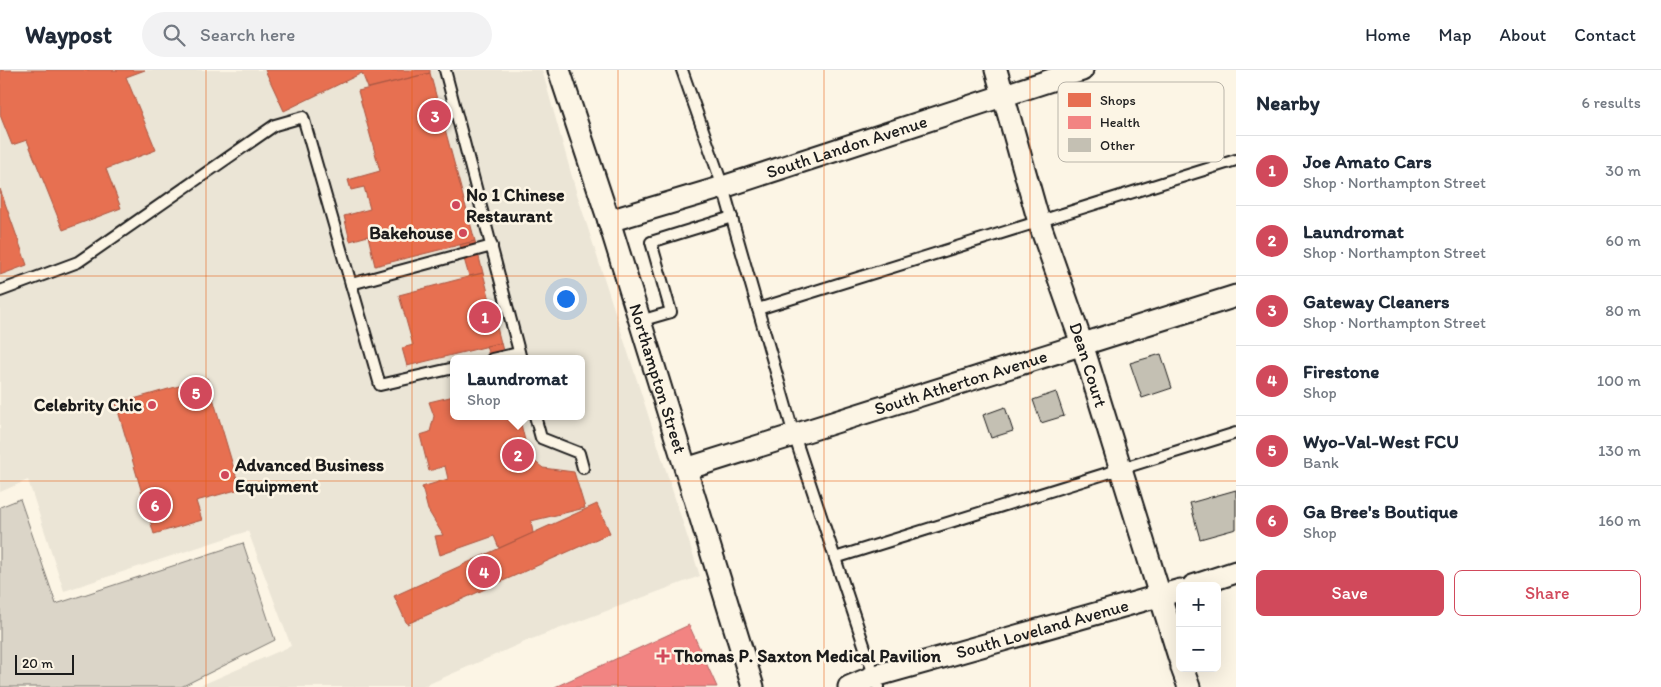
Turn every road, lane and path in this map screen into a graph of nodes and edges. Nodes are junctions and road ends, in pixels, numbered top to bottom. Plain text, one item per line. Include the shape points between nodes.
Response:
1 (445, 70) edge
2 (559, 70) edge
3 (682, 70) edge
4 (996, 70) edge
5 (1082, 70) edge
6 (1003, 94) junction
7 (1236, 160) edge
8 (723, 187) junction
9 (732, 217) junction
10 (609, 221) junction
11 (1039, 222) junction
12 (492, 246) junction
13 (351, 284) junction
14 (0, 291) edge
15 (1236, 296) edge
16 (758, 309) junction
17 (640, 321) junction
18 (1082, 344) junction
19 (520, 355) edge
20 (450, 369) edge
21 (536, 420) edge
22 (1236, 434) edge
23 (794, 435) junction
24 (583, 468) dead end
25 (686, 469) junction
26 (1121, 470) junction
27 (835, 558) junction
28 (1236, 572) edge
29 (1205, 582) edge
30 (1176, 591) edge
31 (1158, 597) junction
32 (1176, 649) edge
33 (1183, 672) edge
34 (876, 682) edge
35 (753, 687) edge
36 (849, 687) edge
37 (1189, 687) edge

1 - 12 lane
2 - 10 street, Northampton Street
3 - 8 lane
4 - 6 street, Dean Court
5 - 6 street, South Landon Avenue
6 - 8 street, South Landon Avenue
6 - 11 street, Dean Court
7 - 11 lane
8 - 9 lane
8 - 10 street, South Landon Avenue
9 - 16 lane
9 - 17 lane via 651,242 672,312
10 - 17 street, Northampton Street
11 - 16 lane
11 - 18 street, Dean Court
12 - 13 lane
12 - 19 lane
13 - 14 lane via 303,117 275,125 78,262
13 - 20 lane via 380,385
15 - 18 street, South Atherton Avenue
16 - 23 lane
17 - 25 street, Northampton Street
18 - 23 street, South Atherton Avenue
18 - 26 street, Dean Court
21 - 24 lane via 541,438 579,453
22 - 26 lane
23 - 25 street, South Atherton Avenue
23 - 27 lane
25 - 35 street, Northampton Street
26 - 27 lane
26 - 31 street, Dean Court
27 - 34 lane
28 - 29 street
30 - 31 street, South Loveland Avenue
31 - 32 street, Dean Court
31 - 34 street, South Loveland Avenue
33 - 37 street
34 - 36 street, South Loveland Avenue

